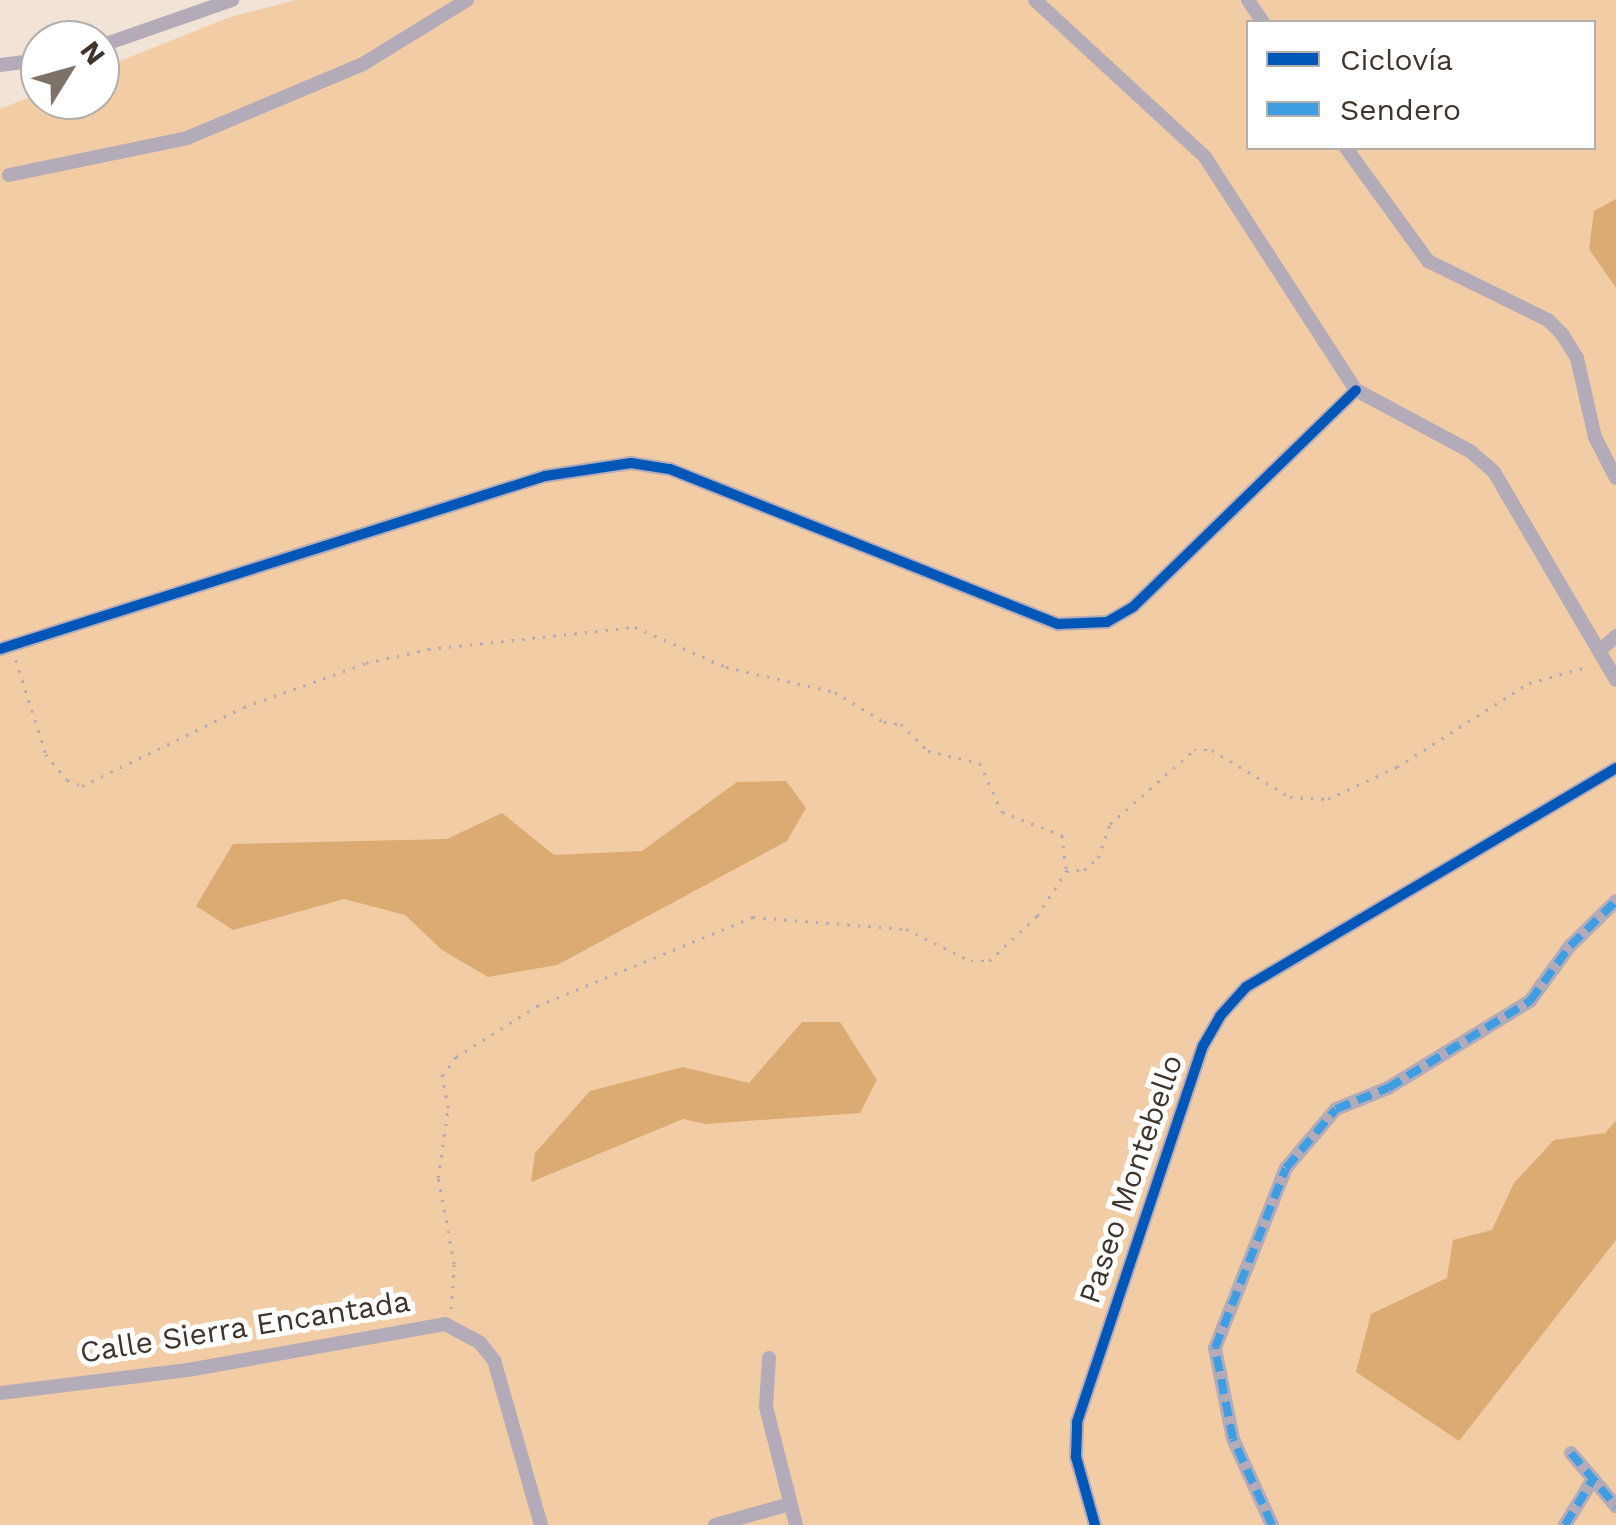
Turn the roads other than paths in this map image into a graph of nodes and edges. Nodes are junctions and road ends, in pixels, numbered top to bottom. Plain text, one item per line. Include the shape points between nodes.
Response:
1 (232, 0) edge
2 (467, 0) edge
3 (1035, 0) edge
4 (120, 39) edge
5 (1347, 150) edge
6 (9, 175) dead end
7 (1356, 390) junction
8 (1616, 478) edge
9 (1616, 636) edge
10 (6, 648) edge
11 (1601, 654) junction
12 (1616, 680) edge
13 (1616, 768) edge
14 (1616, 901) edge
15 (769, 1358) dead end
16 (0, 1393) edge
17 (1570, 1453) dead end
18 (1593, 1479) junction
19 (790, 1504) junction
20 (1616, 1506) edge
21 (541, 1525) edge
22 (716, 1525) edge
23 (796, 1525) edge
24 (1095, 1525) edge
25 (1272, 1525) edge
26 (1565, 1525) edge

1 - 4 street
2 - 6 street via 363,64 187,138
3 - 7 street via 1206,157
5 - 8 street via 1428,261 1548,320 1562,334 1577,358 1595,437
7 - 10 street via 1133,608 1107,622 1058,624 670,468 632,462 545,476
7 - 11 street via 1470,451 1494,472
9 - 11 street
11 - 12 street
13 - 24 street, Paseo Montebello via 1246,987 1220,1016 1203,1046 1077,1422 1076,1456
14 - 25 street via 1570,946 1530,1001 1388,1088 1336,1109 1286,1168 1215,1348 1233,1439
15 - 19 street via 766,1407
16 - 21 street, Calle Sierra Encantada via 188,1370 445,1324 480,1343 494,1360
17 - 18 street
18 - 20 street
18 - 26 street
19 - 22 street
19 - 23 street

